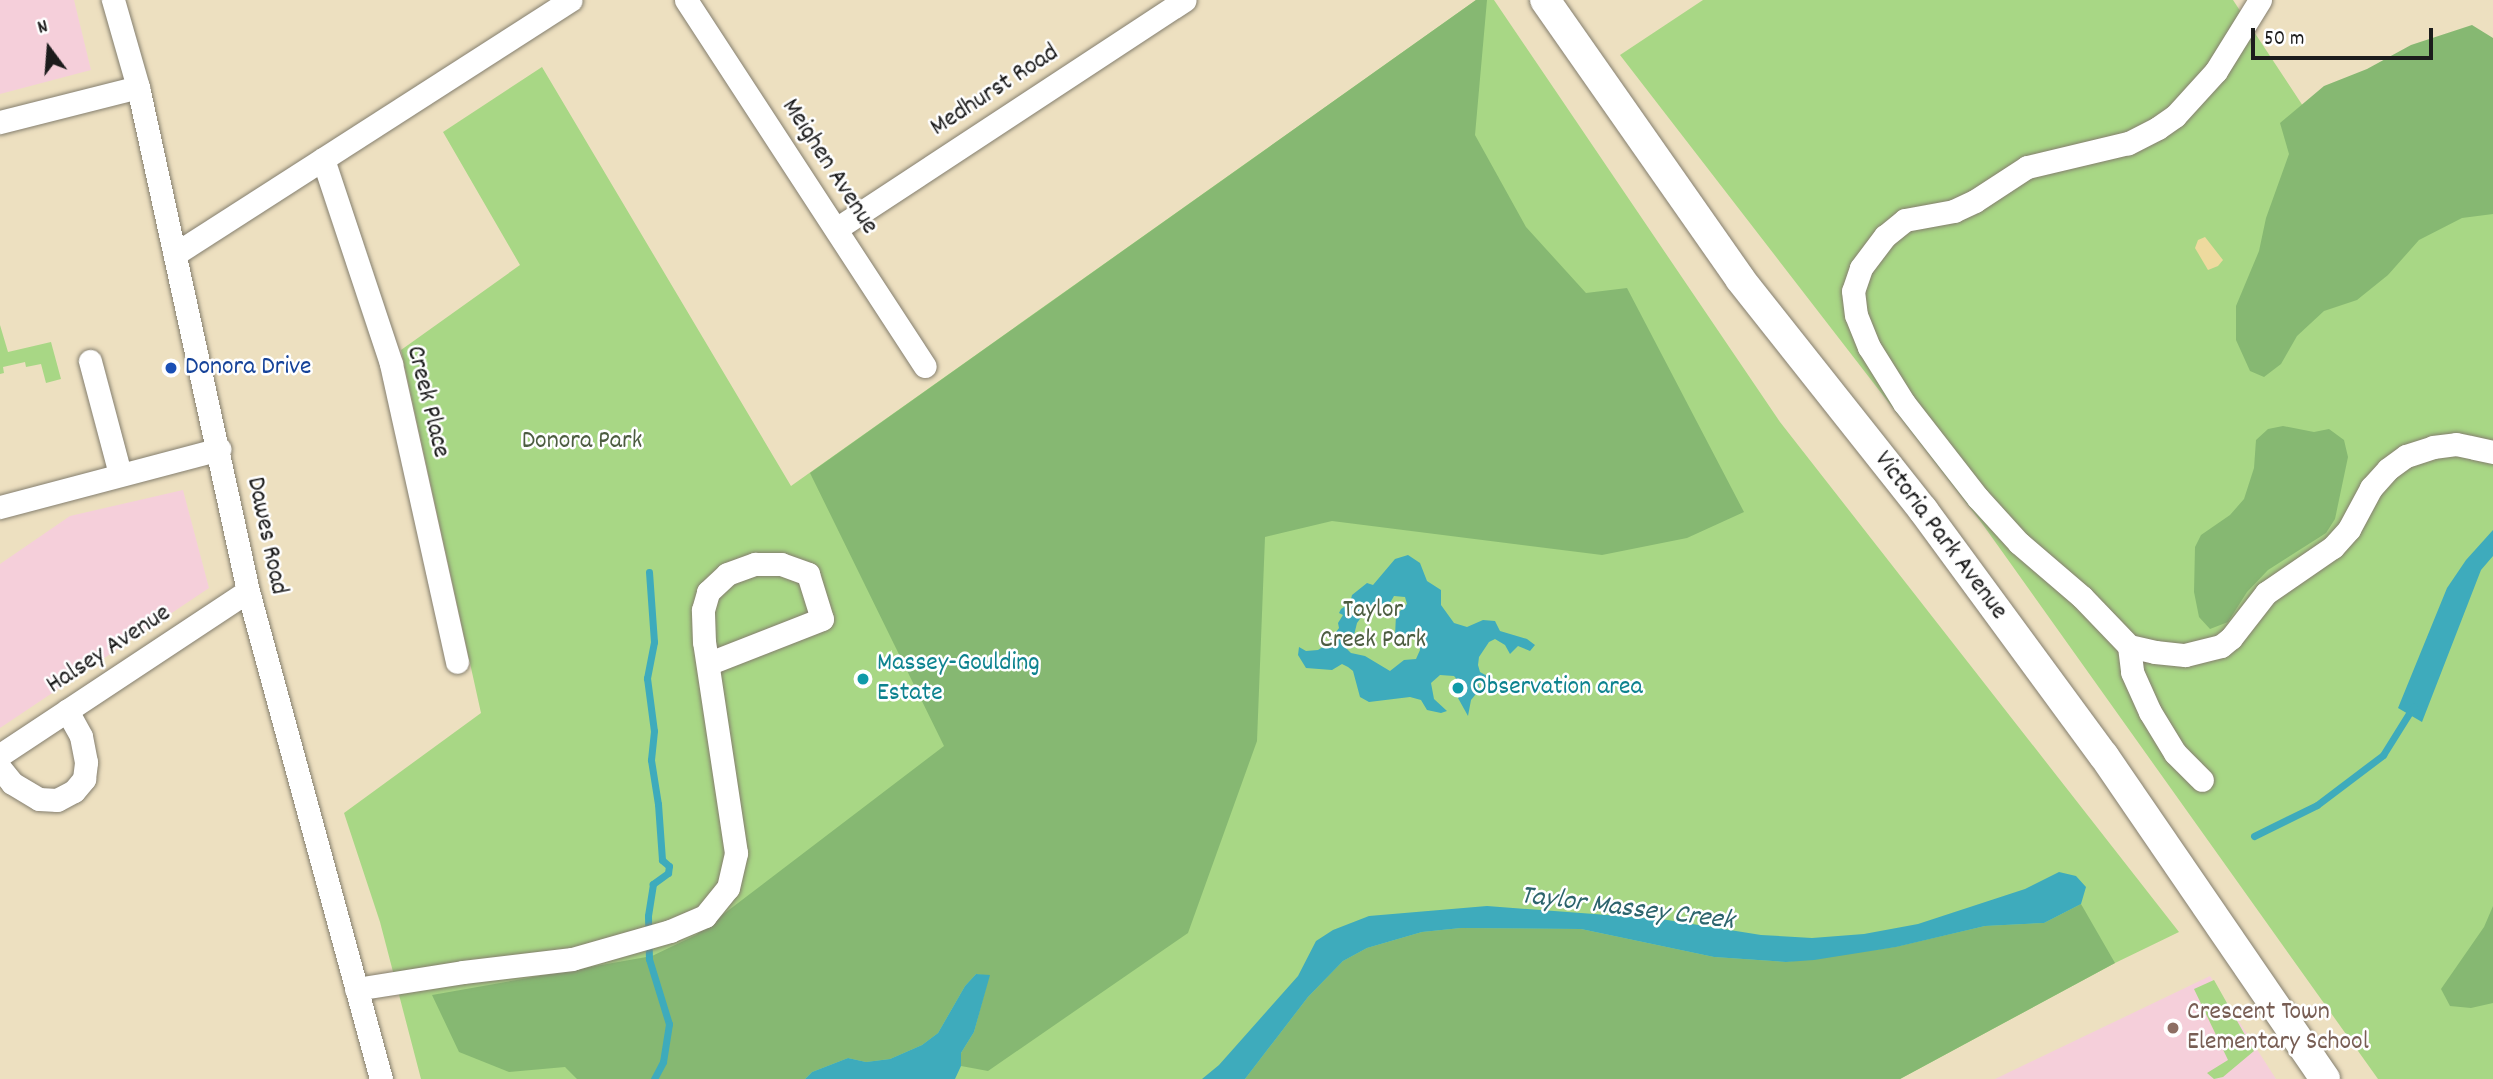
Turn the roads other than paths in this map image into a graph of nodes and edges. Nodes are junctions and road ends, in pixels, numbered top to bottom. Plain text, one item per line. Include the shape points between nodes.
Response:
1 (113, 0) edge
2 (570, 0) edge
3 (686, 0) edge
4 (1184, 0) edge
5 (1545, 0) edge
6 (2260, 0) edge
7 (138, 88) junction
8 (0, 122) edge
9 (323, 159) junction
10 (836, 229) junction
11 (175, 254) junction
12 (90, 360) dead end
13 (925, 366) dead end
14 (219, 449) junction
15 (2491, 450) edge
16 (120, 474) junction
17 (0, 507) edge
18 (248, 591) junction
19 (2129, 646) junction
20 (457, 662) dead end
21 (709, 663) junction
22 (67, 711) junction
23 (0, 755) edge
24 (0, 768) edge
25 (2202, 780) dead end
26 (356, 989) junction
27 (381, 1079) edge
28 (2325, 1079) edge

1 - 7 street, Dawes Road
2 - 9 street
3 - 10 street, Meighen Avenue
4 - 10 street, Medhurst Road
5 - 28 main road, Victoria Park Avenue via 1740,279 1923,510 2104,756
6 - 19 street via 2216,71 2175,116 2127,143 2028,167 1954,211 1905,220 1867,258 1853,291 1856,315 1869,346 1912,414 2019,543 2082,597
7 - 8 street
7 - 11 street, Dawes Road
9 - 11 street
9 - 20 street, Creek Place via 391,364
10 - 13 street, Meighen Avenue
11 - 14 street, Dawes Road
12 - 16 street
14 - 16 street
14 - 18 street, Dawes Road
15 - 19 street via 2456,444 2433,447 2406,456 2388,469 2333,547 2266,593 2221,646 2185,655
16 - 17 street
18 - 22 street, Halsey Avenue
18 - 26 street, Dawes Road
19 - 25 street via 2137,686 2156,723 2175,753
21 - 21 street via 703,610 716,581 755,564 781,565 808,574 822,619
21 - 26 street via 734,831 728,888 705,916 670,931 553,963
22 - 23 street, Halsey Avenue
22 - 24 street via 81,736 86,762 84,779 74,791 57,800 39,799 12,783
26 - 27 street, Dawes Road

